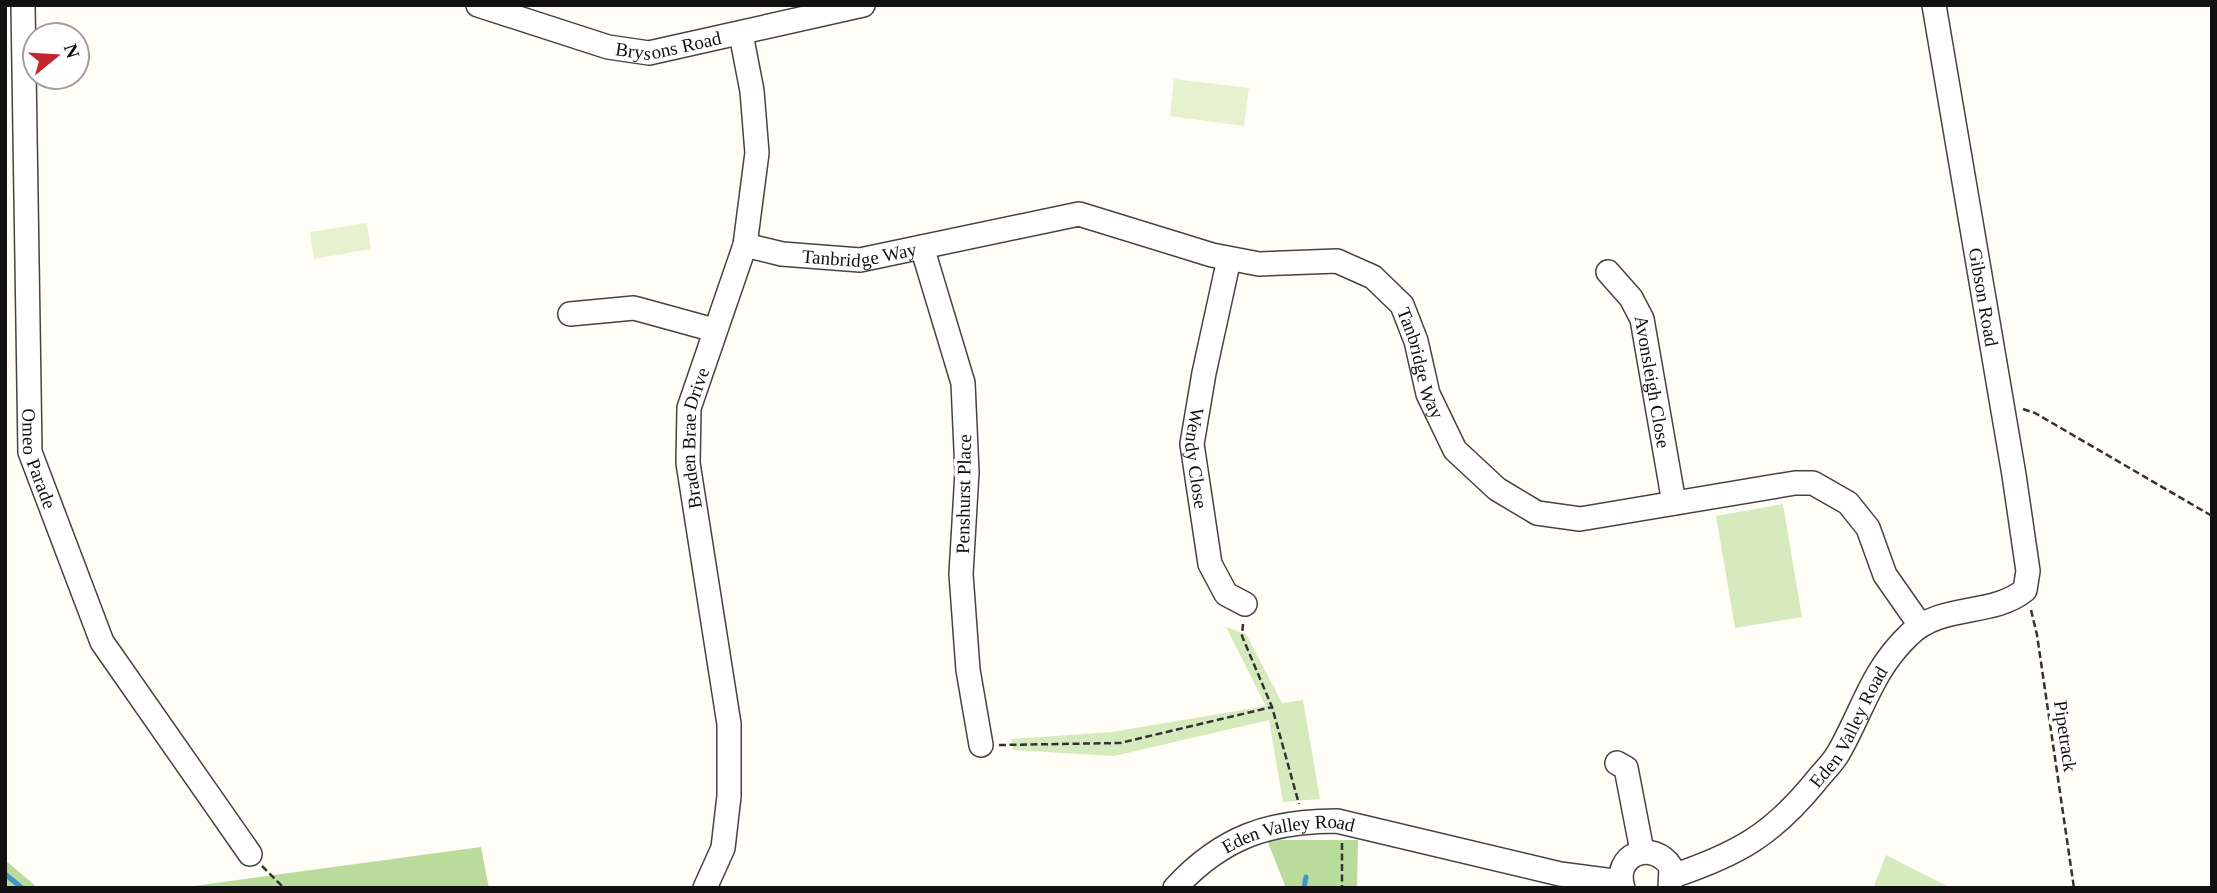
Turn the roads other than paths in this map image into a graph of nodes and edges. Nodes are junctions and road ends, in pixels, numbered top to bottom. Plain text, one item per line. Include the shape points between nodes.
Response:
1 (23, 5) edge
2 (478, 5) edge
3 (1934, 5) edge
4 (855, 6) edge
5 (741, 34) junction
6 (746, 245) junction
7 (922, 247) junction
8 (1229, 259) junction
9 (1608, 272) dead end
10 (570, 314) dead end
11 (713, 330) junction
12 (1674, 503) junction
13 (2025, 590) joint
14 (1245, 604) road end
15 (1920, 625) junction
16 (981, 746) road end
17 (1625, 764) dead end
18 (1642, 851) junction
19 (250, 854) road end
20 (1671, 882) edge
21 (1622, 885) edge
22 (705, 888) edge
23 (1175, 888) edge

1 - 19 street, Omeo Parade via 30,452 102,642
2 - 5 street, Brysons Road via 632,52 664,51
3 - 13 street, Gibson Road via 2003,404 2028,571
4 - 5 street, Brysons Road
5 - 6 street, Braden Brae Drive via 757,153
6 - 7 street, Tanbridge Way via 782,254 860,260
6 - 11 street, Braden Brae Drive
7 - 8 street, Tanbridge Way via 1079,214
7 - 16 street, Penshurst Place via 963,383 967,472 961,574 968,670
8 - 12 street, Tanbridge Way via 1259,264 1337,261 1373,276 1402,305 1428,394 1455,450 1497,489 1537,513 1580,519
8 - 14 street, Wendy Close via 1192,444 1210,564 1226,594
9 - 12 street, Avonsleigh Close via 1642,318
10 - 11 street via 634,308
11 - 22 street, Braden Brae Drive via 689,408 689,449 729,724 723,848
12 - 15 street, Tanbridge Way via 1813,483 1848,503 1868,528 1885,575
13 - 15 street, Eden Valley Road via 2011,601 1949,613
15 - 20 street, Eden Valley Road via 1876,672 1838,754 1786,817 1731,855
17 - 18 street
18 - 20 street, Eden Valley Road via 1659,854 1671,867
18 - 21 street, Eden Valley Road via 1623,866
21 - 23 street, Eden Valley Road via 1337,821 1259,829 1209,856

